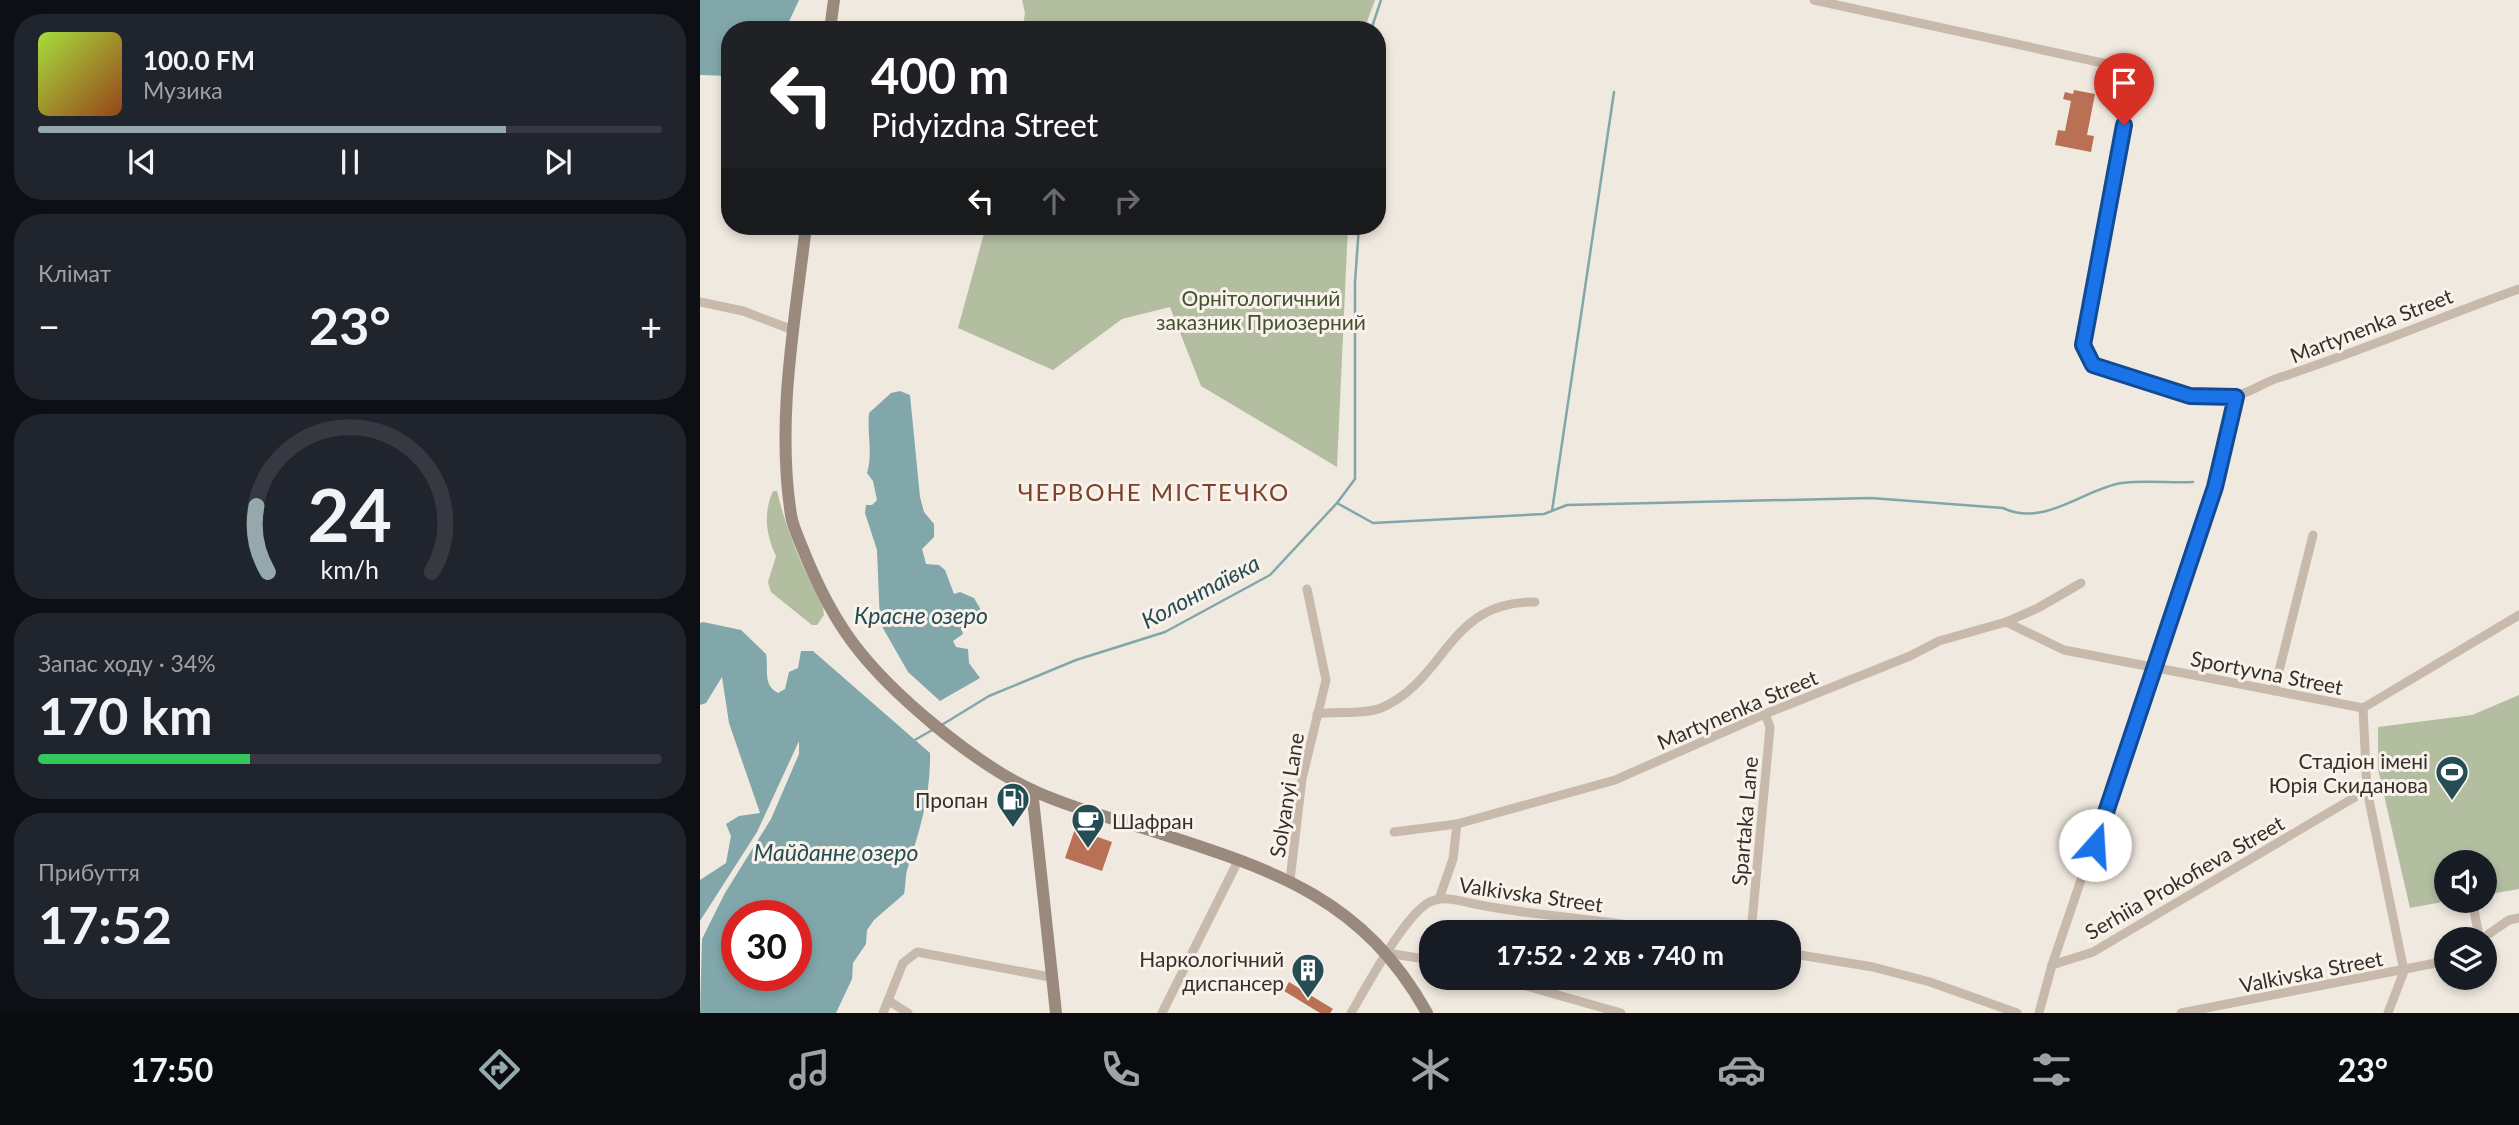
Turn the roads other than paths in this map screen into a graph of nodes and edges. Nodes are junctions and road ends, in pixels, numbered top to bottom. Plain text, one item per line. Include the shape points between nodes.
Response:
1 (834, 0) edge
2 (1814, 0) edge
3 (831, 21) edge
4 (805, 235) edge
5 (2519, 289) edge
6 (700, 302) edge
7 (793, 330) junction
8 (2236, 397) junction
9 (2313, 535) dead end
10 (2081, 583) dead end
11 (1307, 589) dead end
12 (1535, 602) dead end
13 (2519, 615) edge
14 (2006, 622) junction
15 (2152, 669) junction
16 (2274, 691) junction
17 (2363, 708) junction
18 (1317, 714) junction
19 (1765, 714) junction
20 (1032, 790) junction
21 (2367, 790) junction
22 (1457, 824) junction
23 (1394, 832) dead end
24 (1239, 859) junction
25 (1290, 880) junction
26 (1439, 899) junction
27 (2519, 918) edge
28 (1572, 920) edge
29 (1752, 920) edge
30 (2497, 928) edge
31 (1386, 953) junction
32 (1801, 955) edge
33 (1419, 958) edge
34 (2434, 964) edge
35 (2052, 965) junction
36 (2404, 971) junction
37 (1051, 977) junction
38 (1540, 990) edge
39 (889, 1001) junction
40 (883, 1013) edge
41 (908, 1013) edge
42 (1056, 1013) edge
43 (1162, 1013) edge
44 (1351, 1013) edge
45 (1427, 1013) edge
46 (1621, 1013) edge
47 (2017, 1013) edge
48 (2039, 1013) edge
49 (2181, 1013) edge
50 (2388, 1013) edge

1 - 3 main road
2 - 8 street via 2134,70 2083,345 2093,365 2190,396
4 - 7 main road
5 - 8 street, Martynenka Street via 2360,351 2262,383
6 - 7 street via 743,311
7 - 20 main road via 786,450 791,518 818,585 853,643 922,712 974,756
8 - 15 street via 2215,487
9 - 16 street
10 - 14 street, Martynenka Street
11 - 18 street, Solyanyi Lane via 1326,680
12 - 18 street, Solyanyi Lane via 1511,601 1478,615 1413,685 1379,709
13 - 17 street
14 - 15 street, Sportyvna Street via 2064,650
14 - 19 street, Martynenka Street via 1939,640
15 - 16 street, Sportyvna Street
15 - 35 street
16 - 17 street, Sportyvna Street
17 - 21 street
18 - 25 street, Solyanyi Lane via 1298,800
19 - 22 street, Martynenka Street via 1615,780
19 - 29 street, Spartaka Lane via 1770,727
20 - 24 main road
20 - 37 main road
21 - 35 street, Serhiia Prokofieva Street via 2093,952
21 - 36 street
22 - 23 street, Martynenka Street
22 - 26 street via 1453,859
24 - 25 main road
24 - 43 street
25 - 31 main road via 1338,909
26 - 28 street, Valkivska Street
26 - 31 street, Valkivska Street via 1422,907
27 - 30 street
31 - 33 street
31 - 44 street
31 - 45 main road
32 - 47 street via 1930,982
34 - 36 street, Valkivska Street
35 - 48 street
36 - 49 street, Valkivska Street
36 - 50 street
37 - 39 street via 917,952 904,963
37 - 42 main road
38 - 46 street
39 - 40 street
39 - 41 street

